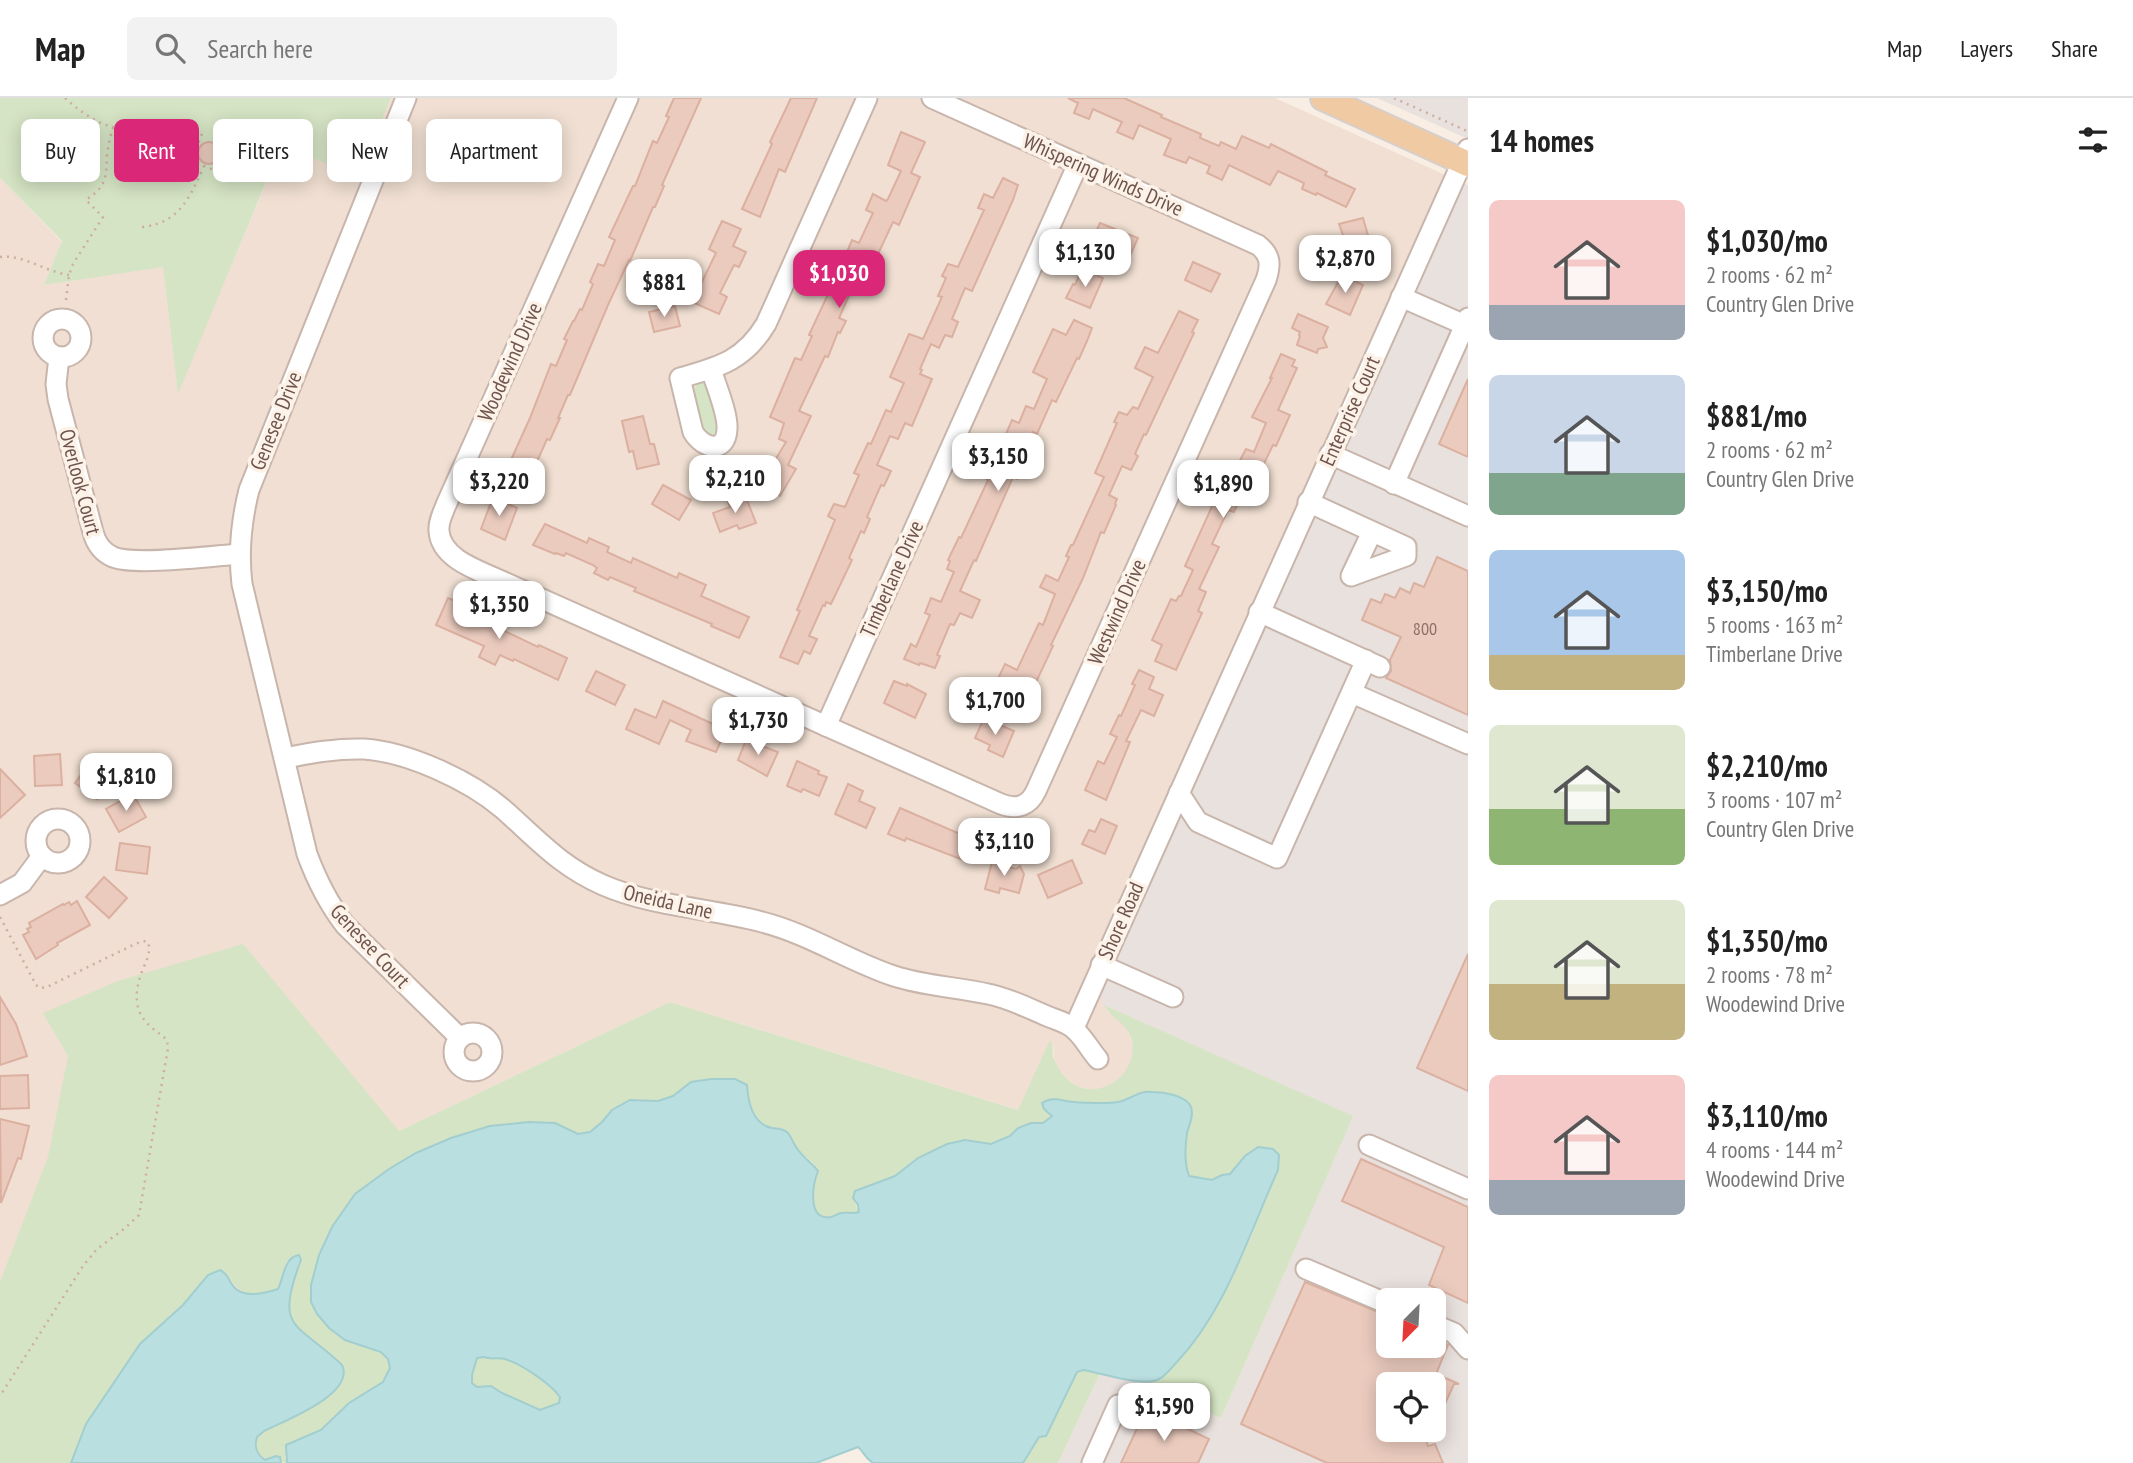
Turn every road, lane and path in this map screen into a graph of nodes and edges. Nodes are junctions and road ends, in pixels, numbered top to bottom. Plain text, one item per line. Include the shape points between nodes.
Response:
1 (65, 98) edge
2 (406, 98) edge
3 (628, 98) edge
4 (867, 98) edge
5 (932, 98) edge
6 (1323, 98) edge
7 (1394, 98) edge
8 (113, 128) junction
9 (1468, 131) edge
10 (1466, 158) edge
11 (1078, 164) junction
12 (204, 166) junction
13 (213, 170) edge
14 (142, 227) dead end
15 (0, 257) edge
16 (1269, 258) joint
17 (69, 275) junction
18 (1401, 297) junction
19 (66, 300) dead end
20 (1466, 322) edge
21 (59, 357) dead end
22 (711, 369) dead end
23 (1330, 454) junction
24 (1394, 484) junction
25 (1308, 502) junction
26 (1468, 516) edge
27 (1372, 532) dead end
28 (239, 554) junction
29 (1259, 612) junction
30 (1352, 693) junction
31 (825, 726) junction
32 (1468, 744) edge
33 (285, 758) junction
34 (1179, 793) junction
35 (1021, 807) joint
36 (1169, 814) joint
37 (42, 856) dead end
38 (0, 895) edge
39 (0, 917) edge
40 (1101, 965) junction
41 (1173, 997) dead end
42 (1074, 1028) junction
43 (460, 1038) dead end
44 (1098, 1059) dead end
45 (1369, 1145) dead end
46 (1468, 1189) edge
47 (1306, 1269) dead end
48 (1376, 1299) edge
49 (1446, 1330) edge
50 (1468, 1349) edge
51 (0, 1396) edge
52 (1118, 1405) dead end
53 (1093, 1463) edge

1 - 8 path via 83,114
2 - 28 street, Genesee Drive via 249,490
3 - 31 street, Woodewind Drive via 446,505 439,535 461,561
4 - 22 street via 766,324 750,347
5 - 11 street, Whispering Winds Drive
6 - 10 main road
7 - 9 path
8 - 12 path via 147,130 176,125 200,134 191,160
8 - 17 path via 105,180 86,200 103,217
10 - 18 street, Enterprise Court
11 - 16 street, Whispering Winds Drive via 1251,242
11 - 31 street, Timberlane Drive
12 - 13 path
12 - 14 path via 184,206 170,219
15 - 17 path
16 - 35 street, Westwind Drive via 1266,280 1036,791
17 - 19 path
18 - 20 street
18 - 23 street, Enterprise Court
20 - 24 street
21 - 28 street, Overlook Court via 58,399 99,547 135,561
23 - 24 street
23 - 25 street, Enterprise Court
24 - 26 street
25 - 27 street
25 - 29 street, Enterprise Court
28 - 33 street, Genesee Drive via 242,584
29 - 30 street via 1373,664
29 - 34 street, Enterprise Court
30 - 32 street
30 - 34 street via 1277,858 1198,822
31 - 35 street, Woodewind Drive via 1001,804
33 - 42 street, Oneida Lane via 348,749 408,759 484,795 551,854 602,885 646,899 762,922 883,972 1002,998
33 - 43 street, Genesee Court via 307,855 330,906
34 - 36 street, Enterprise Court
36 - 40 street, Shore Road
37 - 38 street via 22,883
39 - 51 path via 40,988 133,944 148,942 150,951 137,984 138,1007 150,1026 167,1040 168,1048 139,1215 83,1266
40 - 41 street
40 - 42 street, Shore Road
42 - 44 street
45 - 46 street
47 - 48 street
49 - 50 street
52 - 53 street

